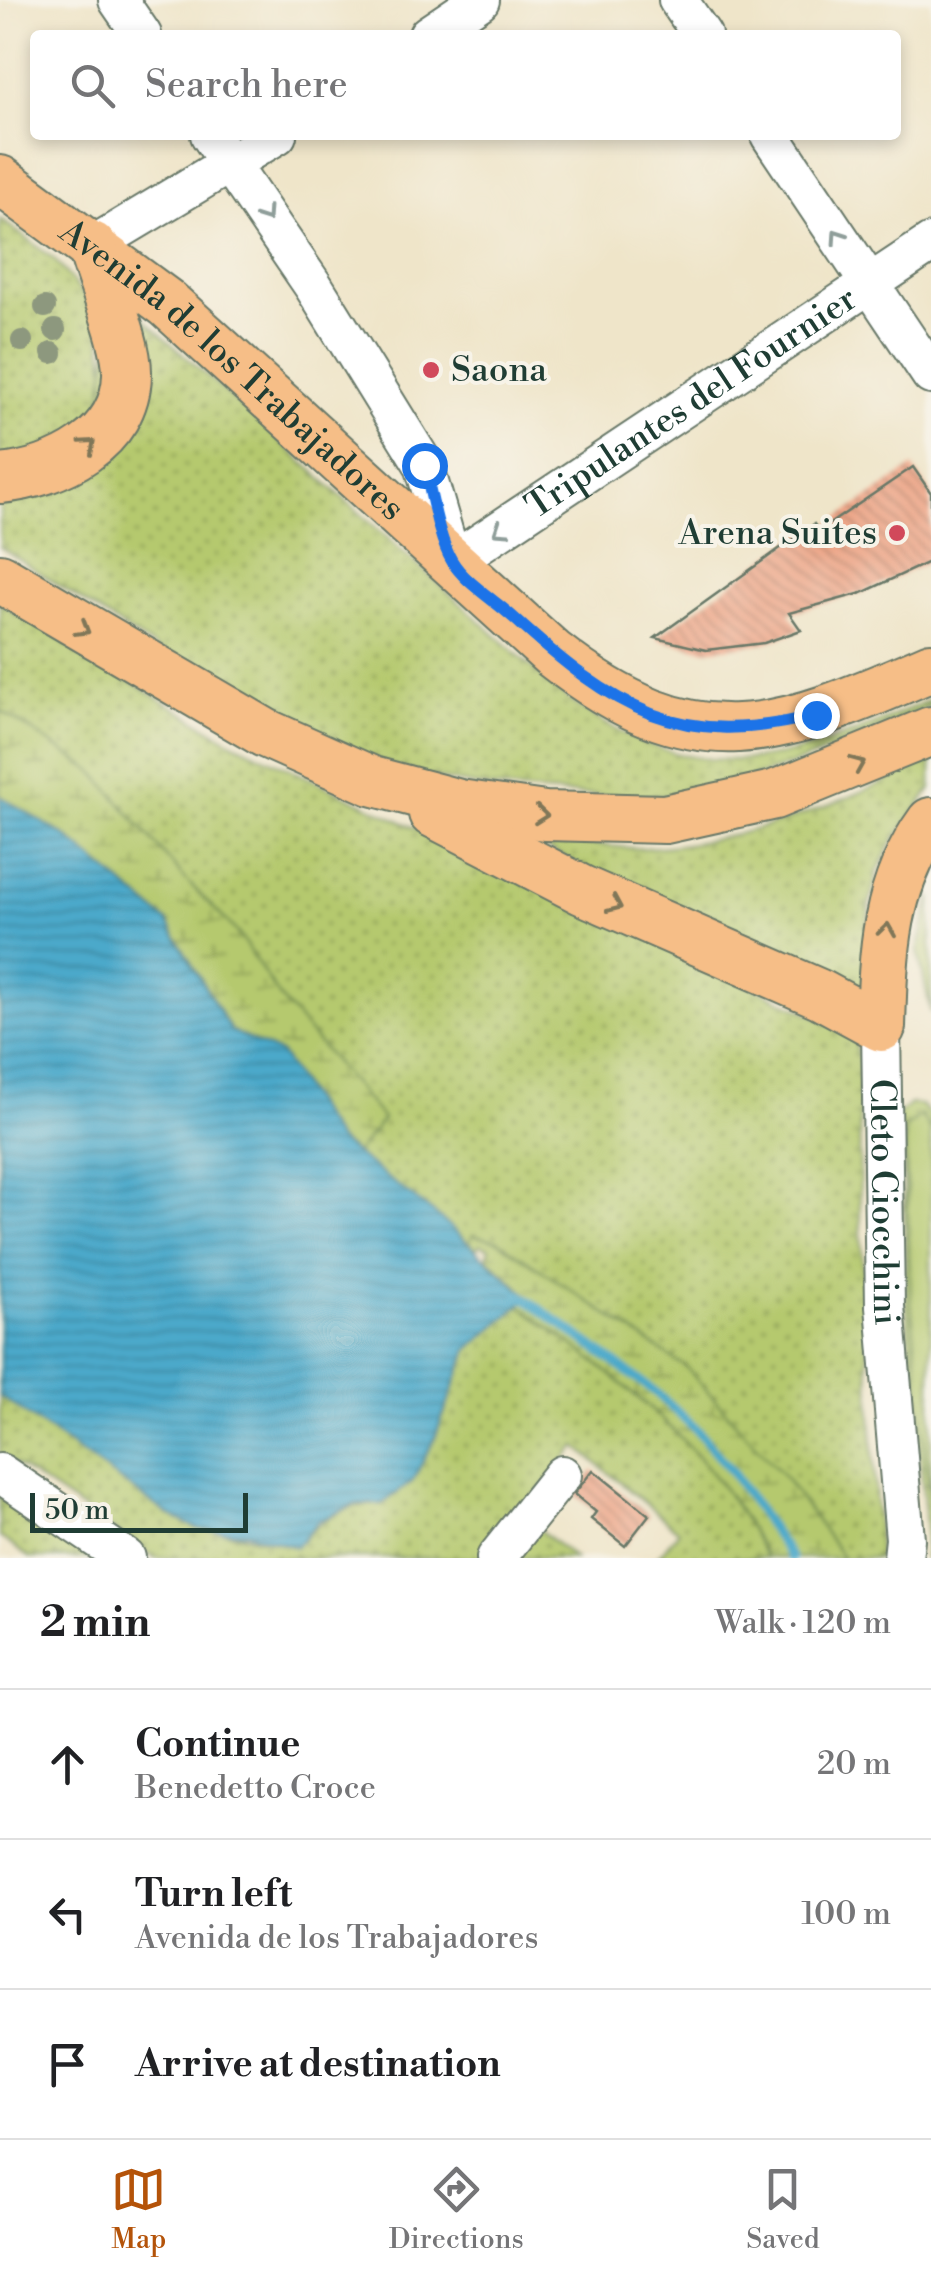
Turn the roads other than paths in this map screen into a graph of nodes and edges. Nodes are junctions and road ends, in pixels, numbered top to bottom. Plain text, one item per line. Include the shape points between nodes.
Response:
1 (118, 0) edge
2 (480, 0) edge
3 (678, 0) edge
4 (139, 30) edge
5 (435, 30) edge
6 (699, 30) edge
7 (258, 140) edge
8 (773, 140) edge
9 (221, 150) edge
10 (0, 180) edge
11 (931, 243) edge
12 (92, 246) junction
13 (870, 283) junction
14 (931, 375) edge
15 (0, 479) edge
16 (452, 562) junction
17 (0, 578) edge
18 (931, 667) edge
19 (931, 731) edge
20 (372, 781) junction
21 (931, 822) edge
22 (881, 1027) junction
23 (0, 1474) edge
24 (562, 1475) dead end
25 (126, 1558) edge
26 (496, 1558) edge
27 (903, 1558) edge

1 - 4 street
2 - 5 street
3 - 6 street
7 - 9 street
13 -> 8 street
9 - 12 street
9 -> 16 street via 424,465
10 - 12 main road, Avenida de los Trabajadores
11 - 13 street, Tripulantes del Fournier
15 -> 12 main road via 64,463 98,438 120,408 125,354
12 - 16 main road, Avenida de los Trabajadores via 168,304
13 - 14 street
13 -> 16 street, Tripulantes del Fournier
16 - 18 main road, Avenida de los Trabajadores via 581,676 643,711 704,728 741,730 816,715
17 -> 20 main road via 189,692
20 -> 19 main road via 459,804 545,816 665,819 774,795
20 -> 22 main road via 582,890
22 -> 21 main road via 892,896
22 - 27 street, Cleto Ciocchini via 881,1215
23 - 25 street
24 - 26 street

